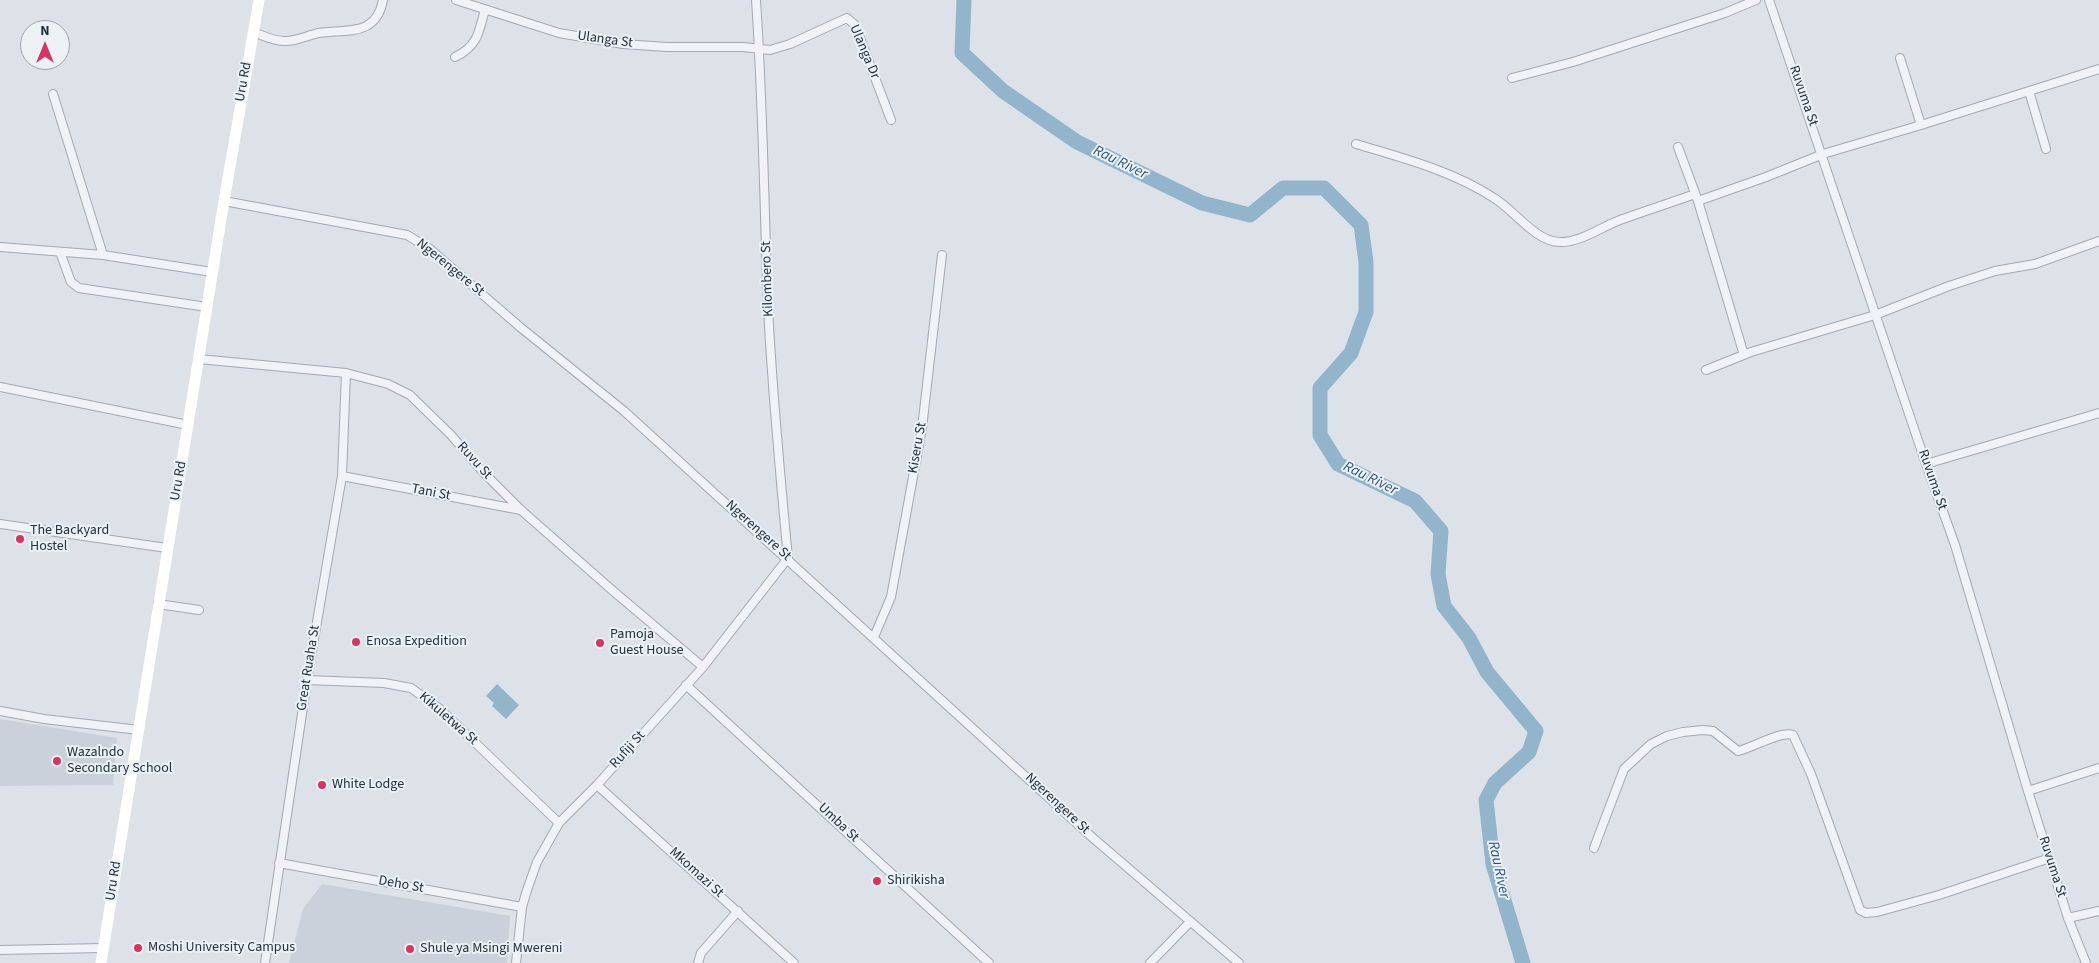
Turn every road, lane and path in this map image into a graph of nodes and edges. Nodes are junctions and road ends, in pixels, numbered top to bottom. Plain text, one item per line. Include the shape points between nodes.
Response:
1 (259, 0) edge
2 (383, 0) edge
3 (456, 0) edge
4 (756, 0) edge
5 (1756, 0) edge
6 (1769, 0) edge
7 (485, 9) junction
8 (253, 32) junction
9 (760, 49) junction
10 (455, 57) dead end
11 (1900, 58) dead end
12 (2099, 69) edge
13 (1512, 78) dead end
14 (2029, 91) junction
15 (53, 94) dead end
16 (891, 120) dead end
17 (1922, 125) junction
18 (1356, 144) dead end
19 (1678, 147) dead end
20 (2046, 149) dead end
21 (1823, 154) junction
22 (1696, 198) junction
23 (224, 201) junction
24 (2099, 241) edge
25 (0, 246) edge
26 (60, 252) junction
27 (103, 255) junction
28 (942, 255) dead end
29 (212, 272) junction
30 (207, 307) junction
31 (1875, 315) junction
32 (1744, 355) junction
33 (199, 360) junction
34 (1706, 370) dead end
35 (346, 373) junction
36 (0, 387) edge
37 (2099, 413) edge
38 (188, 425) junction
39 (1926, 464) junction
40 (342, 476) junction
41 (521, 510) junction
42 (0, 524) edge
43 (167, 548) junction
44 (788, 558) junction
45 (158, 604) junction
46 (199, 610) dead end
47 (874, 637) junction
48 (704, 667) junction
49 (307, 680) junction
50 (686, 685) junction
51 (0, 711) edge
52 (139, 730) junction
53 (2099, 768) edge
54 (597, 785) junction
55 (2028, 792) junction
56 (559, 823) junction
57 (1594, 848) dead end
58 (2050, 858) junction
59 (279, 863) junction
60 (522, 907) junction
61 (738, 911) junction
62 (2099, 911) edge
63 (2068, 918) junction
64 (1190, 922) junction
65 (103, 948) junction
66 (0, 950) edge
67 (101, 963) edge
68 (265, 963) edge
69 (516, 963) edge
70 (698, 963) edge
71 (794, 963) edge
72 (989, 963) edge
73 (1150, 963) edge
74 (1239, 963) edge
75 (2086, 963) edge

1 - 8 street, Uru Rd
2 - 8 street via 378,15 363,28 285,42
3 - 7 street, Ulanga St
4 - 9 street, Kilombero St
5 - 13 street via 1573,62
6 - 21 street, Ruvuma St
7 - 9 street, Ulanga St via 544,29 598,41 667,48
7 - 10 street via 474,44
8 - 23 street, Uru Rd
9 - 16 street, Ulanga Dr via 779,48 844,19 851,20
9 - 44 street, Kilombero St via 768,308
11 - 17 street
12 - 14 street
14 - 17 street
14 - 20 street
15 - 27 street
17 - 21 street
18 - 22 street via 1456,178 1495,198 1550,241 1571,241 1618,221
19 - 22 street
21 - 22 street via 1766,177
21 - 31 street, Ruvuma St
22 - 32 street
23 - 29 street, Uru Rd
23 - 44 street, Ngerengere St via 407,235 430,249 624,411
24 - 31 street via 2035,264 1996,271 1949,286
25 - 26 street
26 - 27 street
26 - 30 street via 71,282 79,288
27 - 29 street
28 - 47 street, Kiseru St via 922,428 890,597
29 - 30 street, Uru Rd
30 - 33 street, Uru Rd
31 - 32 street
31 - 39 street, Ruvuma St
32 - 34 street
33 - 35 street, Ruvu St
33 - 38 street, Uru Rd
35 - 40 street, Great Ruaha St
35 - 41 street, Ruvu St via 388,384 410,395
36 - 38 street
37 - 39 street
38 - 43 street, Uru Rd
39 - 55 street, Ruvuma St via 1955,545
40 - 41 street, Tani St
40 - 49 street, Great Ruaha St
41 - 48 street, Ruvu St
42 - 43 street
43 - 45 street, Uru Rd
44 - 47 street, Ngerengere St
44 - 48 street, Rufiji St
45 - 46 street
45 - 52 street, Uru Rd
47 - 64 street, Ngerengere St via 1093,838
48 - 50 street, Rufiji St
49 - 56 street, Kikuletwa St via 384,682 411,688 440,709
49 - 59 street, Great Ruaha St
50 - 54 street, Rufiji St
50 - 72 street, Umba St
51 - 52 street
52 - 65 street, Uru Rd
53 - 55 street
54 - 56 street, Rufiji St
54 - 61 street, Mkomazi St
55 - 58 street, Ruvuma St
56 - 60 street, Rufiji St via 536,862
57 - 58 street via 1624,769 1651,744 1667,736 1703,730 1712,731 1738,751 1784,733 1793,735 1811,774 1860,910 1866,913 1939,894
58 - 63 street, Ruvuma St
59 - 60 street, Deho St
59 - 68 street, Great Ruaha St
60 - 69 street, Rufiji St
61 - 70 street via 701,954
61 - 71 street, Mkomazi St
62 - 63 street
63 - 75 street, Ruvuma St
64 - 73 street
64 - 74 street, Ngerengere St
65 - 66 street
65 - 67 street, Uru Rd

